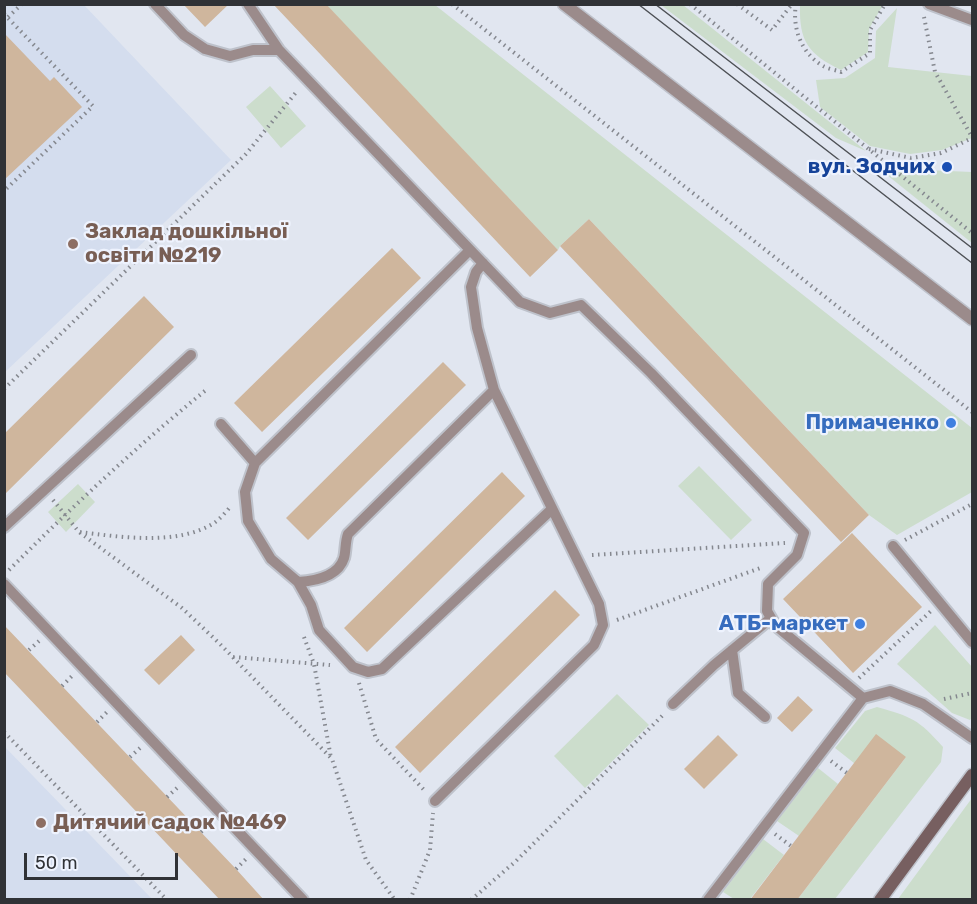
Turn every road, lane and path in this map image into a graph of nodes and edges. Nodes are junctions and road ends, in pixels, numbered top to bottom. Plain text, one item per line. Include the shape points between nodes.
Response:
1 (22, 4) edge
2 (155, 4) edge
3 (248, 4) edge
4 (452, 4) edge
5 (564, 4) edge
6 (690, 4) edge
7 (737, 4) edge
8 (794, 4) edge
9 (885, 4) edge
10 (926, 7) edge
11 (6, 16) edge
12 (972, 20) edge
13 (279, 50) junction
14 (306, 79) junction
15 (972, 138) edge
16 (868, 149) junction
17 (4, 191) edge
18 (972, 233) edge
19 (470, 250) junction
20 (483, 263) junction
21 (972, 319) edge
22 (191, 355) dead end
23 (4, 389) edge
24 (207, 390) dead end
25 (494, 390) junction
26 (972, 412) edge
27 (221, 424) dead end
28 (255, 463) junction
29 (45, 490) junction
30 (244, 492) junction
31 (972, 504) edge
32 (552, 509) junction
33 (65, 514) junction
34 (4, 527) edge
35 (80, 532) junction
36 (801, 542) junction
37 (893, 546) joint
38 (576, 556) junction
39 (765, 566) dead end
40 (4, 575) edge
41 (298, 582) junction
42 (4, 584) edge
43 (940, 603) junction
44 (771, 618) junction
45 (603, 625) junction
46 (303, 635) dead end
47 (972, 642) edge
48 (732, 650) junction
49 (232, 657) junction
50 (314, 664) junction
51 (354, 667) junction
52 (850, 687) junction
53 (972, 693) edge
54 (863, 698) junction
55 (673, 704) joint
56 (923, 704) junction
57 (765, 717) dead end
58 (4, 732) edge
59 (972, 738) edge
60 (332, 759) junction
61 (972, 775) edge
62 (435, 801) junction
63 (167, 900) edge
64 (303, 900) edge
65 (395, 900) edge
66 (410, 900) edge
67 (471, 900) edge
68 (708, 900) edge
69 (880, 900) edge

1 - 11 path
2 - 13 lane via 184,35 205,49 230,56 253,50
3 - 13 lane
4 - 26 path
5 - 21 street
6 - 16 path
7 - 8 path via 772,30
8 - 9 path via 799,39 823,66 842,72 870,53 870,30
10 - 12 lane
10 - 15 path via 935,72
11 - 17 path via 93,106
13 - 14 lane
14 - 19 lane
14 - 23 path via 246,154
15 - 16 path via 941,153 911,158
16 - 18 path
19 - 20 lane
19 - 28 lane
20 - 25 lane via 471,287 477,328
20 - 36 lane via 520,302 550,313 581,305 804,533
22 - 29 lane
24 - 33 path
25 - 32 lane
25 - 41 lane via 348,534 344,560 332,573 318,581
27 - 28 lane
28 - 30 lane
29 - 33 path
29 - 34 lane
30 - 35 path via 215,523 176,538
30 - 41 lane via 248,521 271,560
31 - 37 path
32 - 38 lane
32 - 51 lane via 382,669 368,672
33 - 35 path
33 - 40 path
35 - 49 path via 182,608
36 - 38 path
36 - 44 lane via 797,555 768,584 767,611
37 - 43 lane
38 - 45 lane via 599,604
39 - 45 path
41 - 51 lane via 319,630
42 - 64 lane
43 - 47 lane
43 - 52 path
44 - 48 lane
44 - 52 lane
45 - 62 lane via 594,645
46 - 50 path
48 - 55 lane
48 - 57 lane via 738,693
49 - 50 path
49 - 60 path
50 - 51 path
50 - 60 path
51 - 62 path via 376,739
52 - 54 lane
53 - 56 path
54 - 56 lane via 890,691
54 - 68 lane
55 - 67 path via 516,861
56 - 59 lane
58 - 63 path
60 - 65 path via 366,860
61 - 69 main road
62 - 66 path via 430,850

